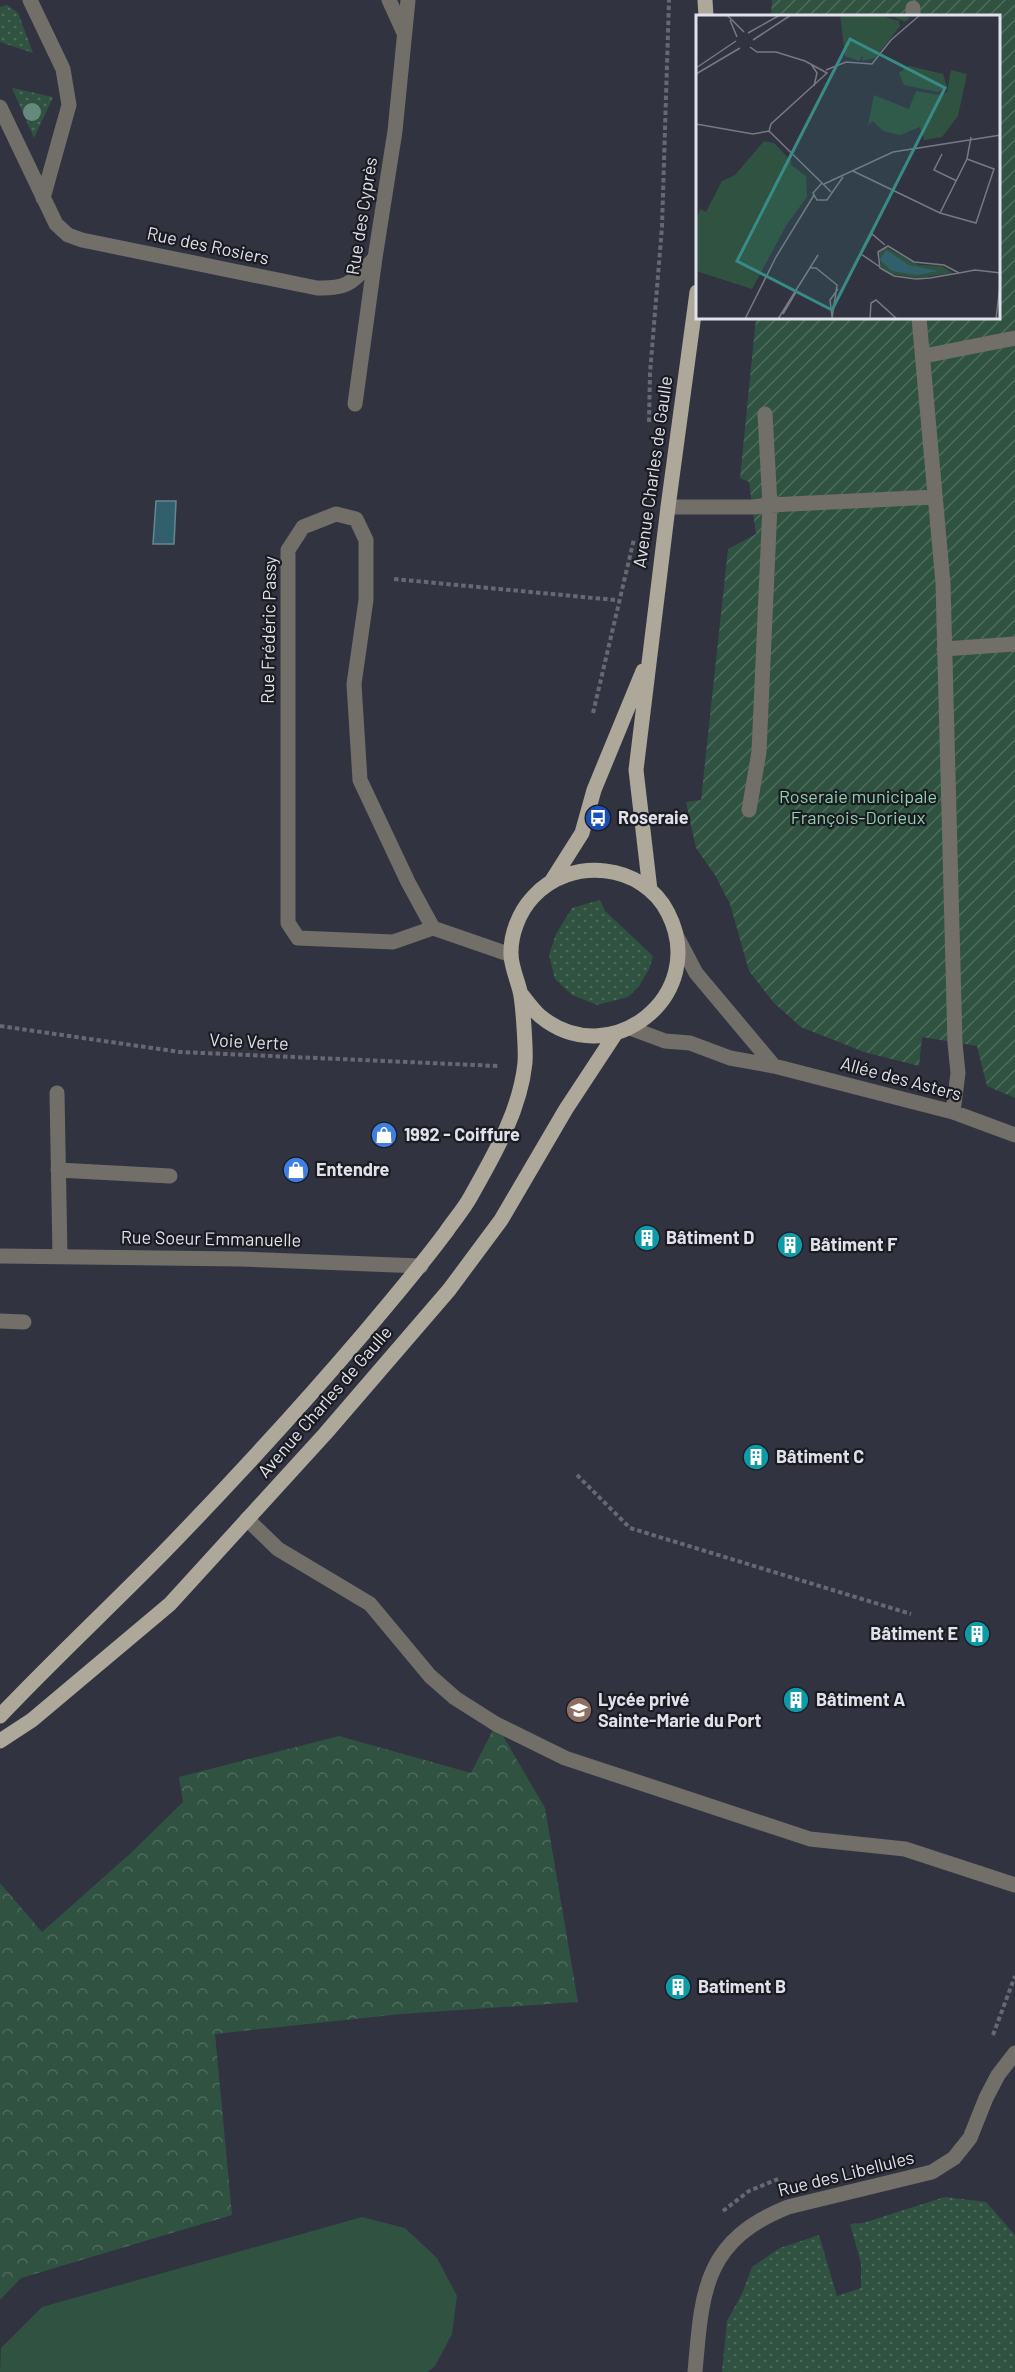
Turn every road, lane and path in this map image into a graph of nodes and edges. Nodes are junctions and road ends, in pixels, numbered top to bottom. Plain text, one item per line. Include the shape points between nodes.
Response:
1 (30, 0) edge
2 (389, 0) edge
3 (408, 0) edge
4 (669, 0) edge
5 (705, 0) edge
6 (706, 15) edge
7 (404, 34) junction
8 (0, 107) edge
9 (43, 198) junction
10 (375, 258) junction
11 (696, 299) edge
12 (919, 320) edge
13 (1015, 338) edge
14 (924, 356) junction
15 (355, 404) dead end
16 (765, 414) dead end
17 (649, 427) dead end
18 (935, 497) junction
19 (770, 505) junction
20 (668, 507) junction
21 (636, 530) dead end
22 (366, 576) junction
23 (615, 600) dead end
24 (1015, 644) edge
25 (944, 649) junction
26 (649, 657) junction
27 (591, 722) dead end
28 (749, 810) dead end
29 (551, 882) junction
30 (650, 890) junction
31 (433, 928) junction
32 (676, 934) junction
33 (511, 956) junction
34 (521, 993) junction
35 (0, 1026) edge
36 (623, 1031) junction
37 (498, 1066) dead end
38 (774, 1066) junction
39 (57, 1094) dead end
40 (953, 1112) junction
41 (1015, 1135) edge
42 (58, 1170) junction
43 (170, 1176) dead end
44 (60, 1255) junction
45 (0, 1256) edge
46 (421, 1266) junction
47 (0, 1321) edge
48 (24, 1322) dead end
49 (577, 1475) dead end
50 (247, 1519) junction
51 (911, 1614) dead end
52 (0, 1716) edge
53 (0, 1741) edge
54 (1015, 1885) edge
55 (1015, 1976) edge
56 (992, 2037) dead end
57 (1015, 2053) edge
58 (695, 2372) edge

1 - 9 street via 63,69 69,105
2 - 7 street, Rue des Cyprès
3 - 7 street, Rue des Cyprès
4 - 17 path via 662,227
5 - 6 main road
7 - 10 street, Rue des Cyprès
8 - 9 street, Rue des Rosiers
9 - 10 street, Rue des Rosiers via 56,224 68,235 82,240 317,288 348,284
10 - 15 street, Rue des Cyprès
11 - 20 main road, Avenue Charles de Gaulle
12 - 14 street
13 - 14 street
14 - 18 street
16 - 19 street
18 - 19 street
18 - 25 street
19 - 20 street
19 - 28 street via 759,752
20 - 26 main road, Avenue Charles de Gaulle
21 - 27 path
22 - 23 path
22 - 31 street, Rue Frédéric Passy via 354,684 360,780
22 - 31 street, Rue Frédéric Passy via 366,540 356,519 336,514 303,527 288,550 288,923 298,938 393,942
24 - 25 street
25 - 40 street via 958,1073
26 - 29 main road, Avenue Charles de Gaulle via 594,790 582,833
26 - 30 main road, Avenue Charles de Gaulle via 636,770
29 - 30 main road via 575,871 602,869 628,876
29 - 33 main road via 534,895 521,913 513,933
30 - 32 main road via 667,910
31 - 33 street
32 - 36 main road via 678,957 664,999 650,1016
32 - 38 street via 696,973
33 - 34 main road
34 - 36 main road via 538,1015 561,1029 588,1036
34 - 46 main road, Avenue Charles de Gaulle via 525,1061 516,1106 469,1201
35 - 37 path, Voie Verte via 180,1052
36 - 38 street, Allée des Asters via 690,1043 730,1058
36 - 50 main road, Avenue Charles de Gaulle via 571,1100 501,1220 449,1290
38 - 40 street, Allée des Asters
39 - 42 street
40 - 41 street, Allée des Asters
42 - 43 street
42 - 44 street
44 - 45 street, Rue Soeur Emmanuelle
44 - 46 street, Rue Soeur Emmanuelle
46 - 52 main road, Avenue Charles de Gaulle via 301,1407 164,1552
47 - 48 street
49 - 51 path via 630,1528
50 - 53 main road, Avenue Charles de Gaulle via 170,1604 32,1720
50 - 54 street via 278,1549 370,1604 430,1676 455,1698 496,1724 565,1758 810,1839 905,1850
55 - 56 path
57 - 58 street, Rue des Libellules via 990,2090 970,2138 954,2158 932,2172 788,2208 768,2215 742,2232 721,2254 707,2282

